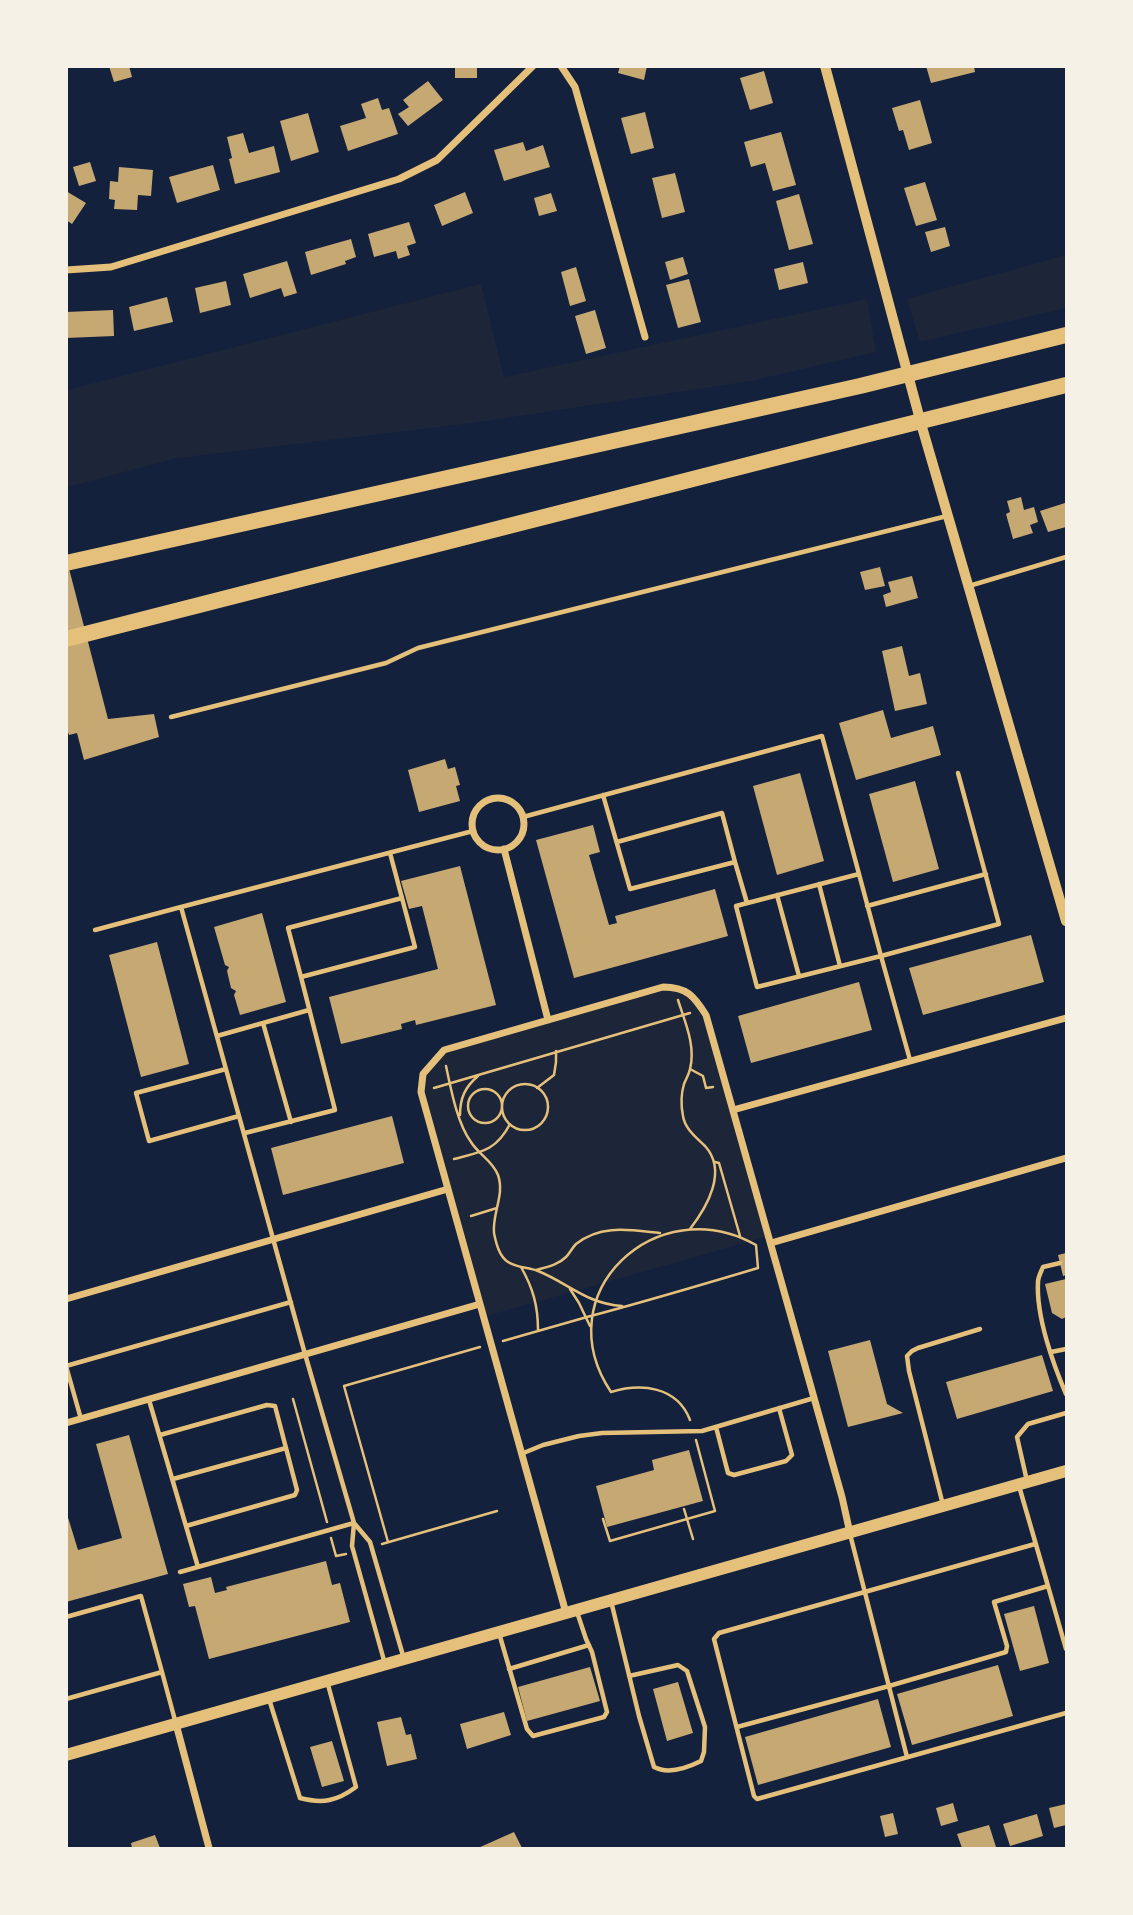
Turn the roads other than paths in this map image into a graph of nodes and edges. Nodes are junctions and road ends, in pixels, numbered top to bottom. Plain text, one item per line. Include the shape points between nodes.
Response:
1 (533, 66) edge
2 (561, 66) edge
3 (825, 66) edge
4 (66, 270) edge
5 (1066, 335) edge
6 (645, 337) dead end
7 (1066, 385) edge
8 (948, 516) junction
9 (1066, 557) edge
10 (66, 563) edge
11 (968, 586) junction
12 (66, 639) edge
13 (171, 717) dead end
14 (958, 773) dead end
15 (603, 795) junction
16 (523, 817) junction
17 (473, 831) junction
18 (617, 842) junction
19 (503, 849) junction
20 (390, 853) junction
21 (735, 862) junction
22 (859, 874) junction
23 (986, 874) junction
24 (819, 884) junction
25 (778, 895) junction
26 (402, 898) junction
27 (747, 903) junction
28 (867, 906) junction
29 (181, 907) junction
30 (1066, 921) edge
31 (95, 930) dead end
32 (881, 956) junction
33 (840, 966) junction
34 (799, 976) junction
35 (301, 977) junction
36 (309, 1010) junction
37 (1066, 1018) edge
38 (548, 1020) junction
39 (263, 1023) junction
40 (217, 1036) junction
41 (910, 1061) junction
42 (226, 1069) junction
43 (733, 1110) junction
44 (239, 1116) junction
45 (291, 1122) junction
46 (244, 1133) junction
47 (1066, 1158) edge
48 (448, 1189) junction
49 (274, 1239) junction
50 (771, 1243) junction
51 (1060, 1263) dead end
52 (66, 1299) edge
53 (291, 1302) junction
54 (480, 1304) junction
55 (980, 1329) dead end
56 (1066, 1349) edge
57 (1051, 1352) junction
58 (305, 1354) junction
59 (66, 1366) edge
60 (1066, 1395) edge
61 (814, 1398) junction
62 (149, 1399) junction
63 (779, 1408) junction
64 (1066, 1412) edge
65 (81, 1419) junction
66 (66, 1423) edge
67 (716, 1427) junction
68 (160, 1435) junction
69 (286, 1448) junction
70 (520, 1454) junction
71 (1066, 1471) edge
72 (173, 1479) junction
73 (1023, 1483) junction
74 (943, 1506) junction
75 (354, 1523) junction
76 (186, 1525) junction
77 (850, 1533) junction
78 (1035, 1544) junction
79 (198, 1567) junction
80 (180, 1572) dead end
81 (1048, 1586) junction
82 (866, 1593) junction
83 (611, 1601) junction
84 (571, 1612) junction
85 (66, 1617) edge
86 (499, 1632) junction
87 (589, 1645) junction
88 (1066, 1650) edge
89 (404, 1660) junction
90 (386, 1665) junction
91 (509, 1669) junction
92 (162, 1672) junction
93 (629, 1676) junction
94 (327, 1681) junction
95 (889, 1686) junction
96 (269, 1698) junction
97 (66, 1699) edge
98 (1066, 1713) edge
99 (176, 1724) junction
100 (737, 1727) junction
101 (66, 1755) edge
102 (908, 1757) junction
103 (209, 1849) edge

1 - 4 street via 437,160 399,179 111,267
2 - 6 street via 575,87
3 - 8 street
5 - 10 highway via 860,386
7 - 12 highway
8 - 11 street
8 - 13 lane via 418,648 386,663
9 - 11 lane
11 - 30 street
14 - 23 lane
15 - 16 lane
15 - 18 lane
15 - 22 lane via 822,736
16 - 17 street via 514,803 491,799 477,808
16 - 19 street via 518,840
17 - 19 street via 488,848
17 - 20 lane
18 - 21 lane via 630,889
18 - 21 lane via 722,813
19 - 38 street
20 - 26 lane
20 - 29 lane
21 - 27 lane
22 - 24 lane
22 - 28 lane
23 - 28 lane
23 - 32 lane via 999,924
24 - 25 lane
24 - 33 lane
25 - 27 lane
25 - 34 lane
26 - 35 lane via 415,947
26 - 35 lane via 288,928
27 - 34 lane via 736,906 757,987
28 - 32 lane
29 - 31 lane
29 - 40 lane
32 - 33 lane
32 - 41 lane
33 - 34 lane
35 - 36 lane
36 - 39 lane
36 - 45 lane via 335,1110
37 - 41 street
38 - 43 street via 677,987 694,997 706,1016
38 - 48 street via 444,1050 423,1074 421,1092
39 - 40 lane
39 - 45 lane
40 - 42 lane
41 - 43 street
42 - 44 lane
42 - 44 lane via 136,1093 149,1141
43 - 50 street
44 - 46 lane
45 - 46 lane
46 - 49 lane
47 - 50 street
48 - 49 street
48 - 54 street
49 - 52 street
49 - 53 lane
50 - 61 street
51 - 57 lane via 1042,1266 1038,1281
53 - 58 lane
53 - 59 lane
54 - 58 street
54 - 70 street
55 - 74 lane via 918,1348 907,1356
56 - 57 lane
57 - 60 lane
58 - 62 street
58 - 75 lane
59 - 65 lane
61 - 63 lane
61 - 77 street
62 - 65 street
62 - 68 lane
63 - 67 lane
63 - 67 lane via 792,1455 786,1461 728,1473
64 - 73 lane via 1028,1424 1017,1437
65 - 66 street
67 - 70 lane via 579,1436
68 - 69 lane via 267,1405 275,1406
68 - 72 lane
69 - 72 lane
69 - 76 lane via 295,1495
70 - 84 street
71 - 73 main road
72 - 76 lane
73 - 74 main road
73 - 78 lane
74 - 77 main road
75 - 79 lane
75 - 89 lane via 370,1542
75 - 90 lane via 352,1546
76 - 79 lane
77 - 82 lane
77 - 83 main road
78 - 81 lane
78 - 82 lane
79 - 80 lane
81 - 88 lane
81 - 95 lane via 994,1602 1006,1652
82 - 95 lane
82 - 100 lane via 719,1633 714,1639
83 - 84 main road
83 - 93 lane
84 - 86 main road
84 - 87 lane
85 - 92 lane via 141,1596
86 - 89 main road
86 - 91 lane
87 - 91 lane
87 - 91 lane via 607,1712 604,1717 533,1736 527,1730
89 - 90 main road
90 - 94 main road
92 - 97 lane
92 - 99 lane
93 - 93 lane via 654,1768 673,1770 701,1761 705,1727 687,1671 678,1665
94 - 96 main road
94 - 96 lane via 356,1787 343,1797 317,1802 300,1798
95 - 100 lane
95 - 102 lane
96 - 99 main road
98 - 102 lane
99 - 101 main road
99 - 103 street
100 - 102 lane via 757,1799

